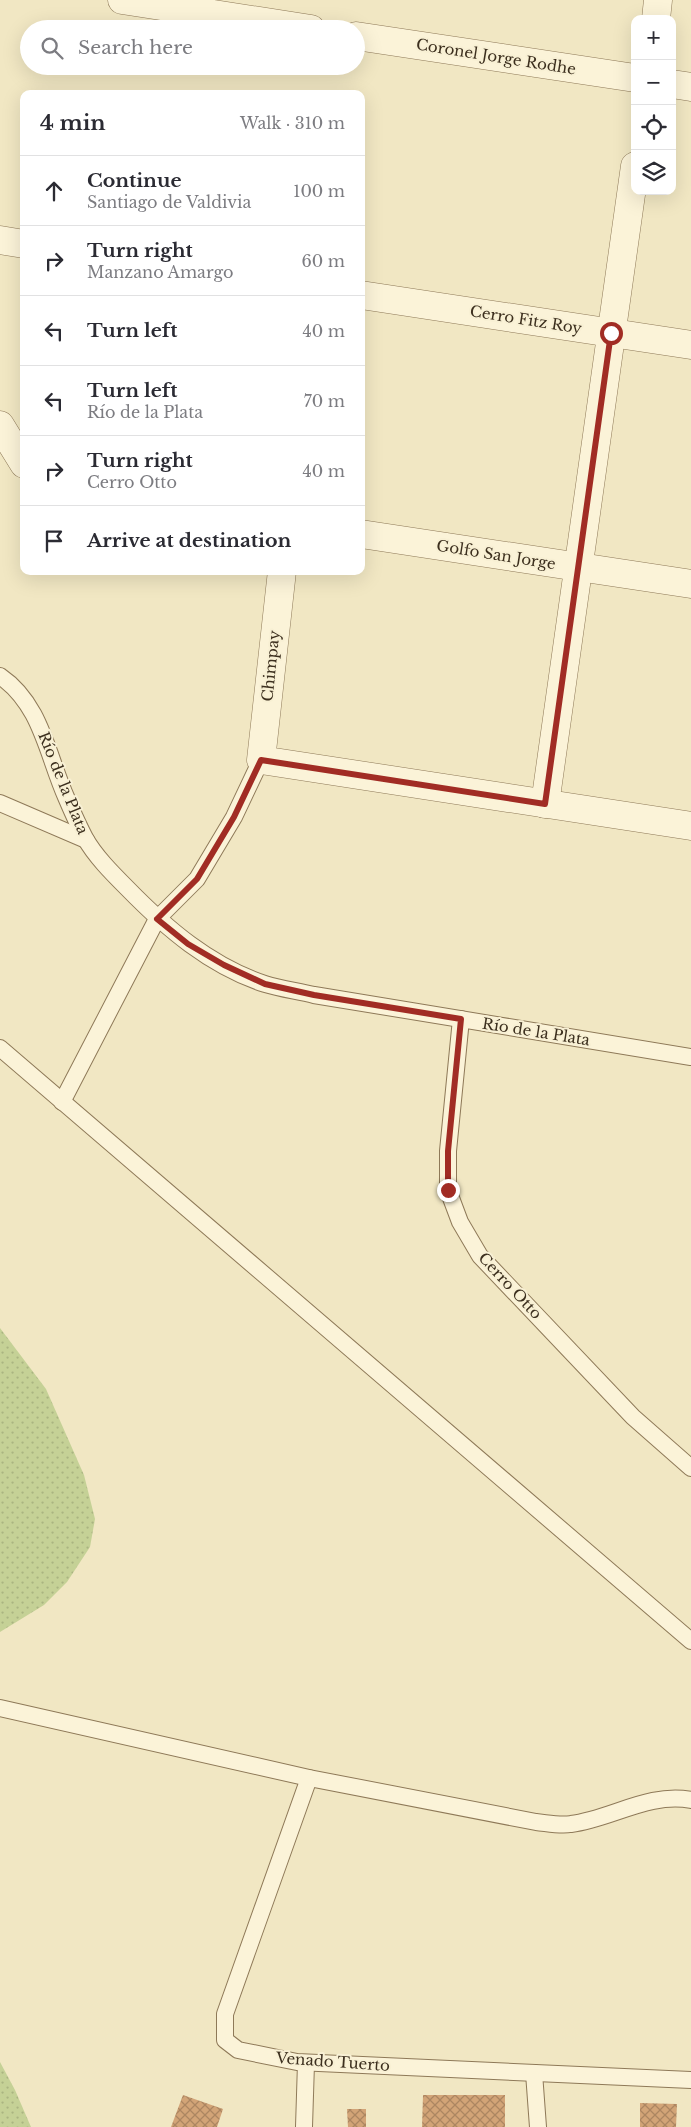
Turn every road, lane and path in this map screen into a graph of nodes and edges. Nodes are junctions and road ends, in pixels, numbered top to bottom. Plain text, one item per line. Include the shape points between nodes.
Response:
1 (122, 0) edge
2 (658, 0) edge
3 (656, 15) edge
4 (252, 20) edge
5 (365, 37) edge
6 (631, 77) edge
7 (676, 85) edge
8 (691, 87) edge
9 (631, 194) edge
10 (0, 240) edge
11 (20, 243) edge
12 (365, 296) edge
13 (611, 333) junction
14 (691, 345) edge
15 (0, 424) edge
16 (20, 457) edge
17 (365, 535) edge
18 (578, 567) junction
19 (282, 575) edge
20 (691, 584) edge
21 (0, 676) edge
22 (261, 760) junction
23 (0, 803) edge
24 (545, 804) junction
25 (691, 826) edge
26 (86, 840) junction
27 (157, 919) junction
28 (461, 1019) junction
29 (0, 1048) edge
30 (691, 1057) edge
31 (62, 1102) junction
32 (691, 1468) edge
33 (691, 1642) edge
34 (0, 1708) edge
35 (309, 1778) junction
36 (691, 1800) edge
37 (306, 2063) junction
38 (534, 2073) junction
39 (691, 2080) edge
40 (304, 2127) edge
41 (538, 2127) edge

1 - 4 street
2 - 3 street
5 - 6 street, Coronel Jorge Rodhe
7 - 8 street
9 - 13 street
10 - 11 street
12 - 13 street, Cerro Fitz Roy
13 - 14 street, Cerro Fitz Roy
13 - 18 street
15 - 16 street
17 - 18 street, Golfo San Jorge
18 - 20 street, Golfo San Jorge
18 - 24 street
19 - 22 street, Chimpay
21 - 26 lane, Río de la Plata via 28,703
22 - 24 street
22 - 27 lane via 234,817 197,879
23 - 26 lane
24 - 25 street
26 - 27 lane, Río de la Plata via 113,874
27 - 28 lane, Río de la Plata via 188,944 265,984
27 - 31 lane
28 - 30 lane, Río de la Plata
28 - 32 lane, Cerro Otto via 448,1151 448,1190 460,1222 480,1256 633,1417
29 - 31 lane
31 - 33 lane
34 - 35 lane
35 - 36 lane via 536,1822 570,1824 646,1802
35 - 37 lane, Venado Tuerto via 225,2014 225,2040 238,2050
37 - 38 lane, Venado Tuerto
37 - 40 lane
38 - 39 lane, Venado Tuerto
38 - 41 lane

